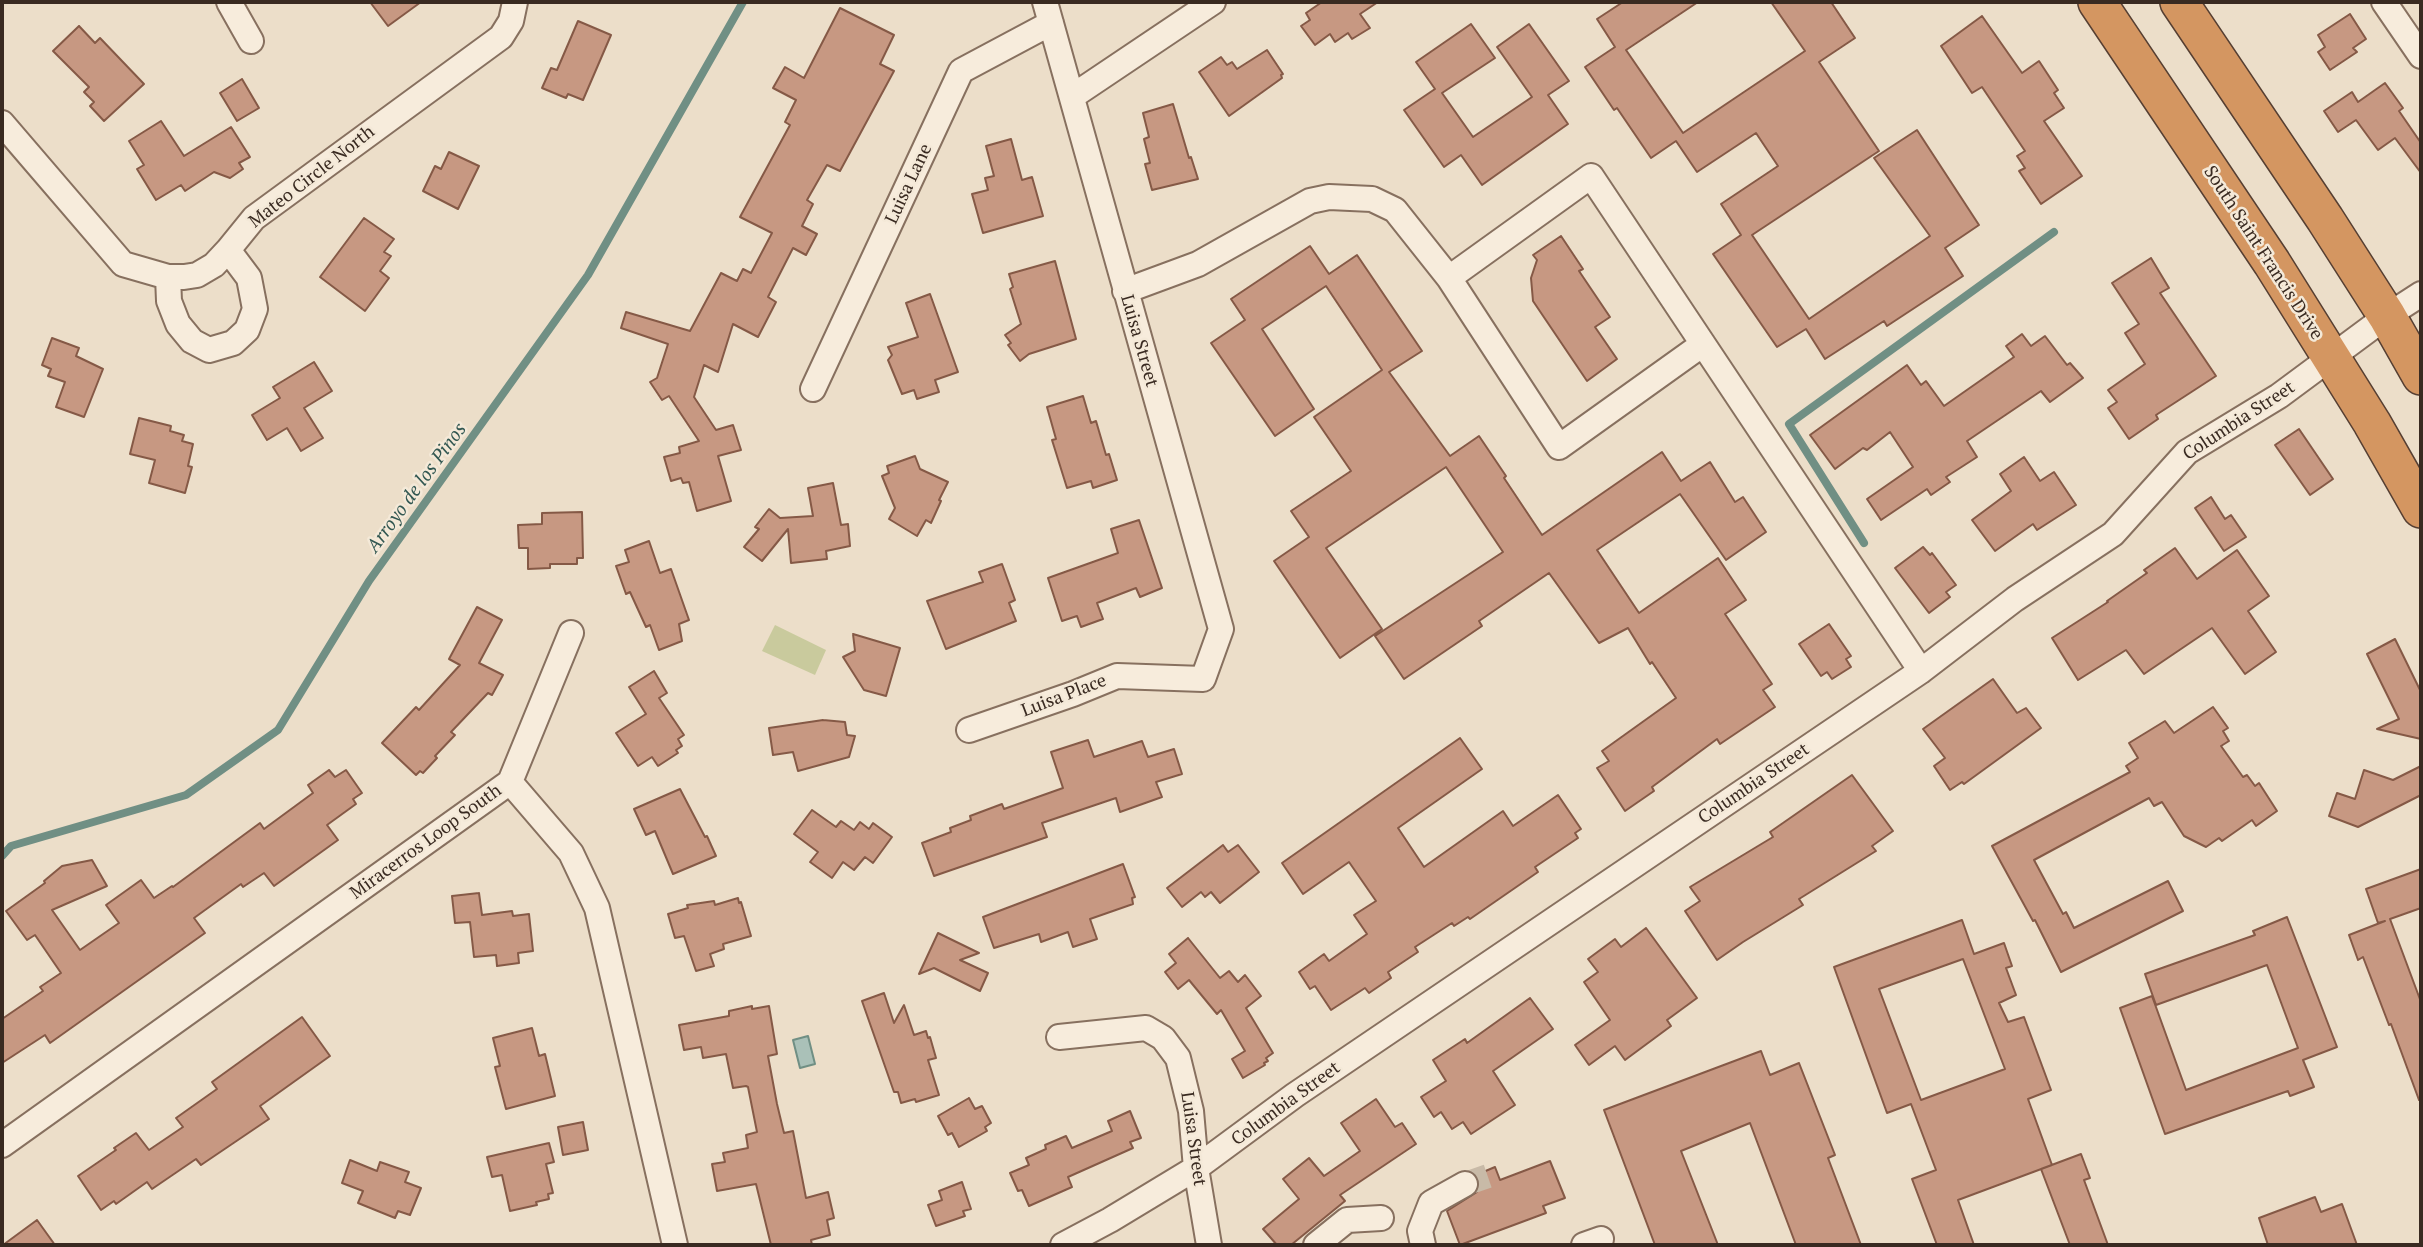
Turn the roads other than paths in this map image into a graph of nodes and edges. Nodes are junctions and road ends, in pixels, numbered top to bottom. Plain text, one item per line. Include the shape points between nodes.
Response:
1 (229, 2) edge
2 (515, 2) edge
3 (1213, 2) edge
4 (2097, 2) edge
5 (2179, 2) edge
6 (2391, 4) edge
7 (1048, 12) edge
8 (251, 41) dead end
9 (2421, 56) edge
10 (1073, 96) junction
11 (2, 123) edge
12 (228, 250) junction
13 (168, 276) junction
14 (1449, 278) junction
15 (1125, 290) junction
16 (2421, 294) edge
17 (2387, 316) junction
18 (1703, 344) junction
19 (2332, 357) junction
20 (2421, 376) edge
21 (813, 389) dead end
22 (2421, 509) edge
23 (571, 633) dead end
24 (1922, 671) junction
25 (1203, 678) joint
26 (969, 730) dead end
27 (510, 782) junction
28 (1059, 1037) dead end
29 (2, 1145) edge
30 (1196, 1168) junction
31 (1465, 1184) tunnel mouth
32 (1381, 1218) dead end
33 (675, 1245) edge
34 (1063, 1245) edge
35 (1209, 1245) edge
36 (1316, 1245) edge
37 (1423, 1245) edge

1 - 8 street
2 - 12 street, Mateo Circle North via 512,20 501,37 254,218
3 - 10 street
4 - 19 highway, South Saint Francis Drive
5 - 17 highway
6 - 9 street
7 - 10 street, Luisa Street
7 - 21 street, Luisa Lane via 961,71
10 - 15 street, Luisa Street
11 - 13 street via 123,264
12 - 13 street, Mateo Circle North via 197,275
12 - 13 street via 249,278 255,309 247,330 233,343 209,350 192,341 178,324 169,301
14 - 15 street via 1395,211 1372,200 1329,197 1310,201 1198,264
14 - 18 street via 1591,176
14 - 18 street via 1559,446
15 - 25 street, Luisa Street via 1221,629
16 - 17 street, Columbia Street
17 - 19 street, Columbia Street
17 - 20 highway
18 - 24 street
19 - 22 highway, South Saint Francis Drive
19 - 24 street, Columbia Street via 2279,396 2187,452 2113,534 2015,599
23 - 27 street
24 - 30 street, Columbia Street via 1295,1095
25 - 26 street, Luisa Place via 1116,676
27 - 29 street, Miracerros Loop South
27 - 33 street, Miracerros Loop South via 571,853 597,908
28 - 30 street, Luisa Street via 1146,1028 1163,1038 1184,1075
30 - 34 street, Columbia Street
30 - 35 street, Luisa Street
31 - 37 street via 1431,1203 1420,1231
32 - 36 street via 1347,1220

